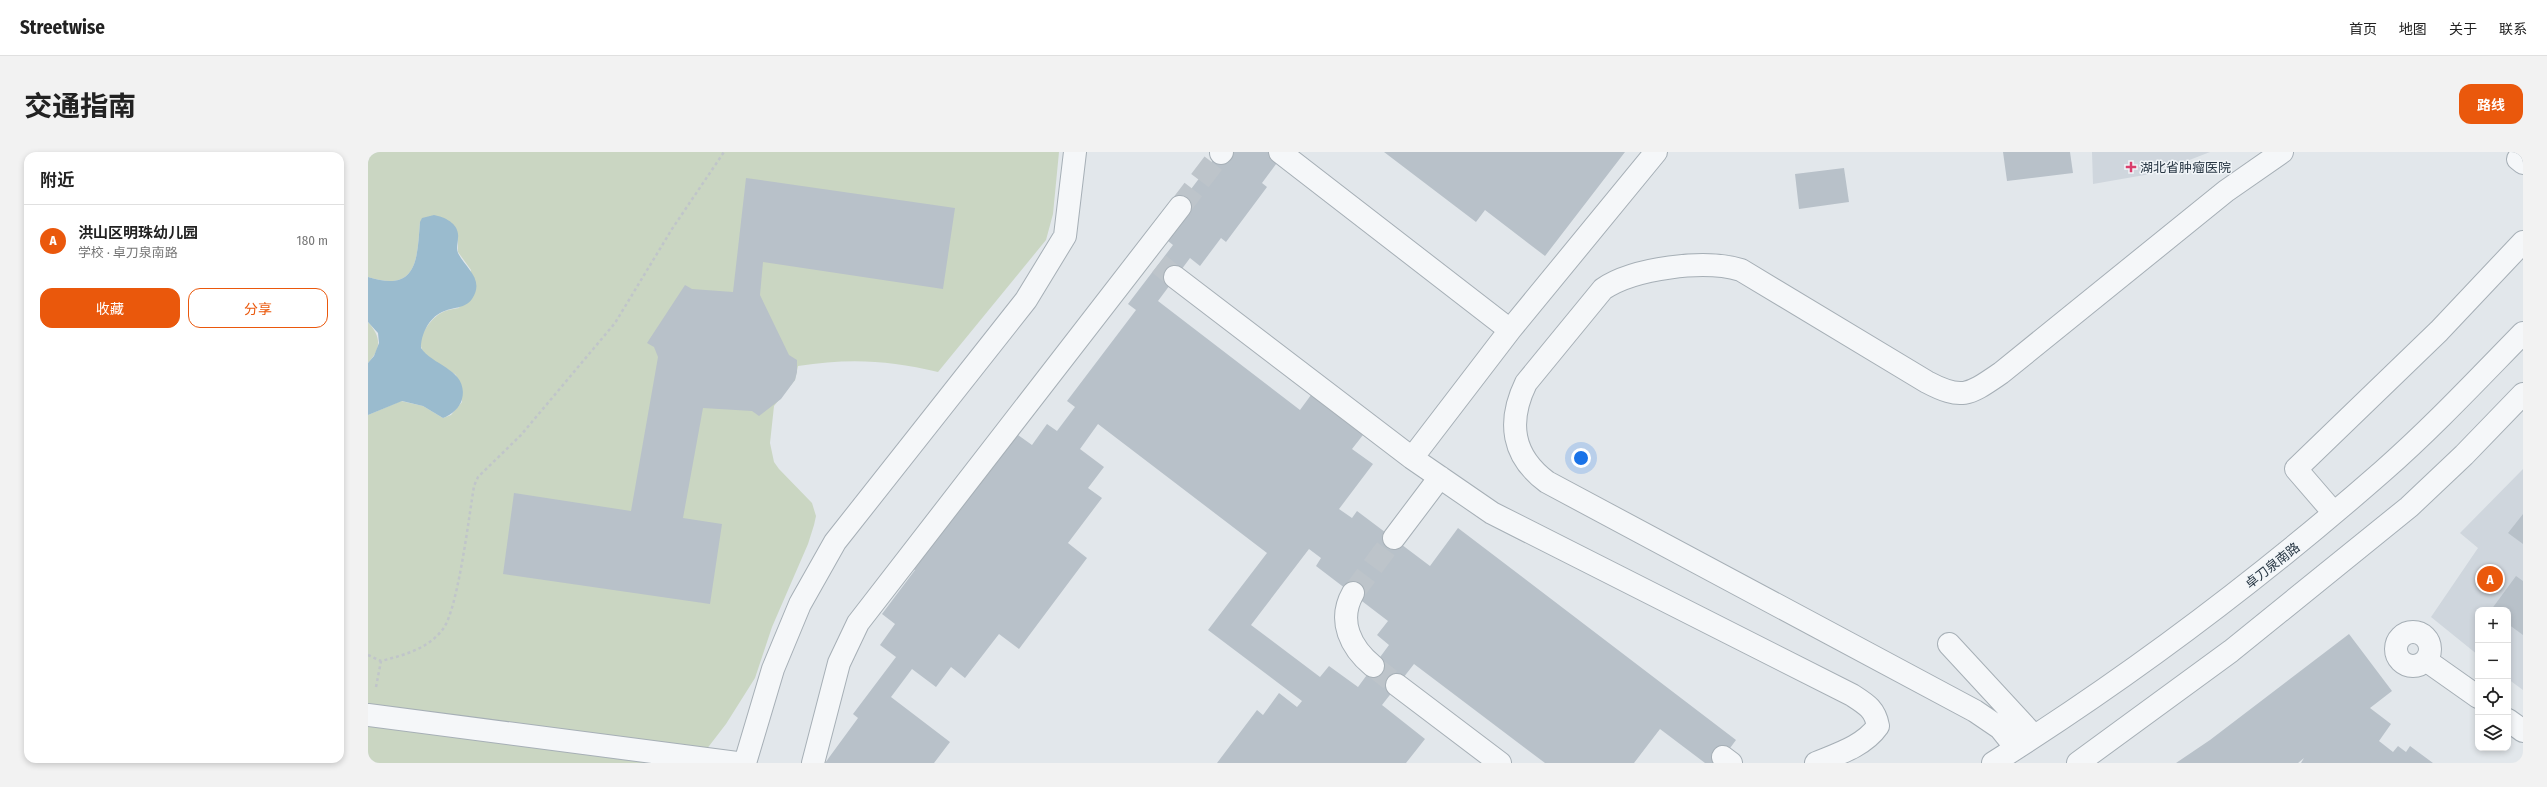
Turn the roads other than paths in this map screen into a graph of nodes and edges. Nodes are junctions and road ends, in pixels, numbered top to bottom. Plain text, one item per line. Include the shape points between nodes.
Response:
1 (1075, 152) edge
2 (1280, 152) edge
3 (1656, 152) edge
4 (2282, 152) edge
5 (1180, 207) tunnel mouth
6 (2523, 242) edge
7 (1175, 277) tunnel mouth
8 (1510, 330) junction
9 (2523, 333) edge
10 (2523, 394) edge
11 (1412, 458) junction
12 (1440, 477) junction
13 (2334, 513) junction
14 (1394, 538) tunnel mouth
15 (1353, 593) tunnel mouth
16 (1949, 644) dead end
17 (2427, 661) dead end
18 (1374, 666) tunnel mouth
19 (1397, 685) tunnel mouth
20 (2475, 696) edge
21 (369, 715) edge
22 (2511, 722) edge
23 (2523, 731) edge
24 (2034, 736) junction
25 (2016, 748) junction
26 (737, 763) edge
27 (744, 763) edge
28 (812, 763) edge
29 (1500, 763) edge
30 (1816, 763) edge
31 (1993, 763) edge
32 (2078, 763) edge

1 - 27 street via 1065,236 1026,300 831,548 800,604 773,669
2 - 8 street
3 - 8 street
4 - 25 street via 2226,192 2001,373 1970,393 1944,390 1927,382 1741,270 1696,263 1618,279 1603,289 1526,383 1517,402 1514,419 1525,462 1547,482 1980,714 2000,728
5 - 28 street via 1152,259 858,623 839,663
6 - 13 street via 2439,331 2296,469
7 - 11 street
8 - 11 street
9 - 13 street, 卓刀泉南路 via 2433,425
10 - 32 street via 2409,507 2232,651
11 - 12 street
12 - 14 street
12 - 30 street via 1492,513 1852,695 1869,706 1876,714 1878,726 1872,734 1845,751
13 - 24 street, 卓刀泉南路 via 2211,612 2075,710
15 - 18 street via 1347,607 1350,637 1355,649
16 - 24 street
17 - 20 street
19 - 29 street
21 - 26 street
22 - 23 street
24 - 25 street, 卓刀泉南路
25 - 31 street, 卓刀泉南路

